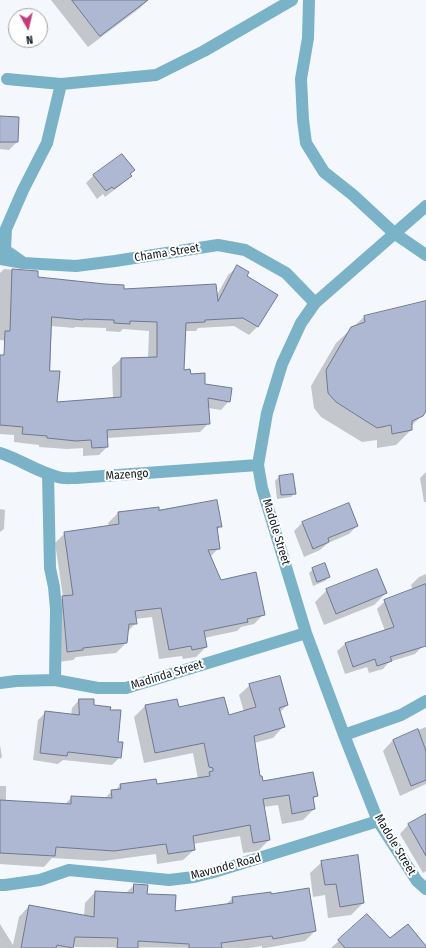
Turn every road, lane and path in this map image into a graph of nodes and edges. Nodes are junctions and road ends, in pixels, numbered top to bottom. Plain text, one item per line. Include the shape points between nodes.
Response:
1 (292, 0) edge
2 (309, 0) edge
3 (7, 79) dead end
4 (61, 84) junction
5 (426, 206) edge
6 (394, 233) junction
7 (426, 255) edge
8 (0, 259) edge
9 (23, 263) junction
10 (315, 303) junction
11 (0, 453) edge
12 (258, 465) junction
13 (48, 474) junction
14 (306, 633) junction
15 (55, 680) junction
16 (0, 683) edge
17 (426, 701) edge
18 (344, 735) junction
19 (378, 821) junction
20 (0, 885) edge
21 (426, 889) edge

1 - 4 street via 204,51 156,75
2 - 6 street via 308,38 301,79 306,143 324,172
3 - 4 street
4 - 9 street via 47,143 6,229 5,250
5 - 6 street, Madole Street
6 - 7 street
6 - 10 street, Madole Street
8 - 9 street, Chama Street
9 - 10 street, Chama Street via 76,266 218,245 245,250 286,273
10 - 12 street, Madole Street via 301,323 282,364 267,413
11 - 13 street, Mazengo via 21,460
12 - 13 street, Mazengo via 76,478 59,478
12 - 14 street, Madole Street via 262,488
13 - 15 street via 50,568 56,609
14 - 15 street, Madinda Street via 126,688 98,688
14 - 18 street, Madole Street
15 - 16 street, Madinda Street via 16,680
17 - 18 street via 401,715
18 - 19 street, Madole Street
19 - 20 street, Mavunde Road via 194,877 169,880 69,870 40,880
19 - 21 street, Madole Street via 417,880

